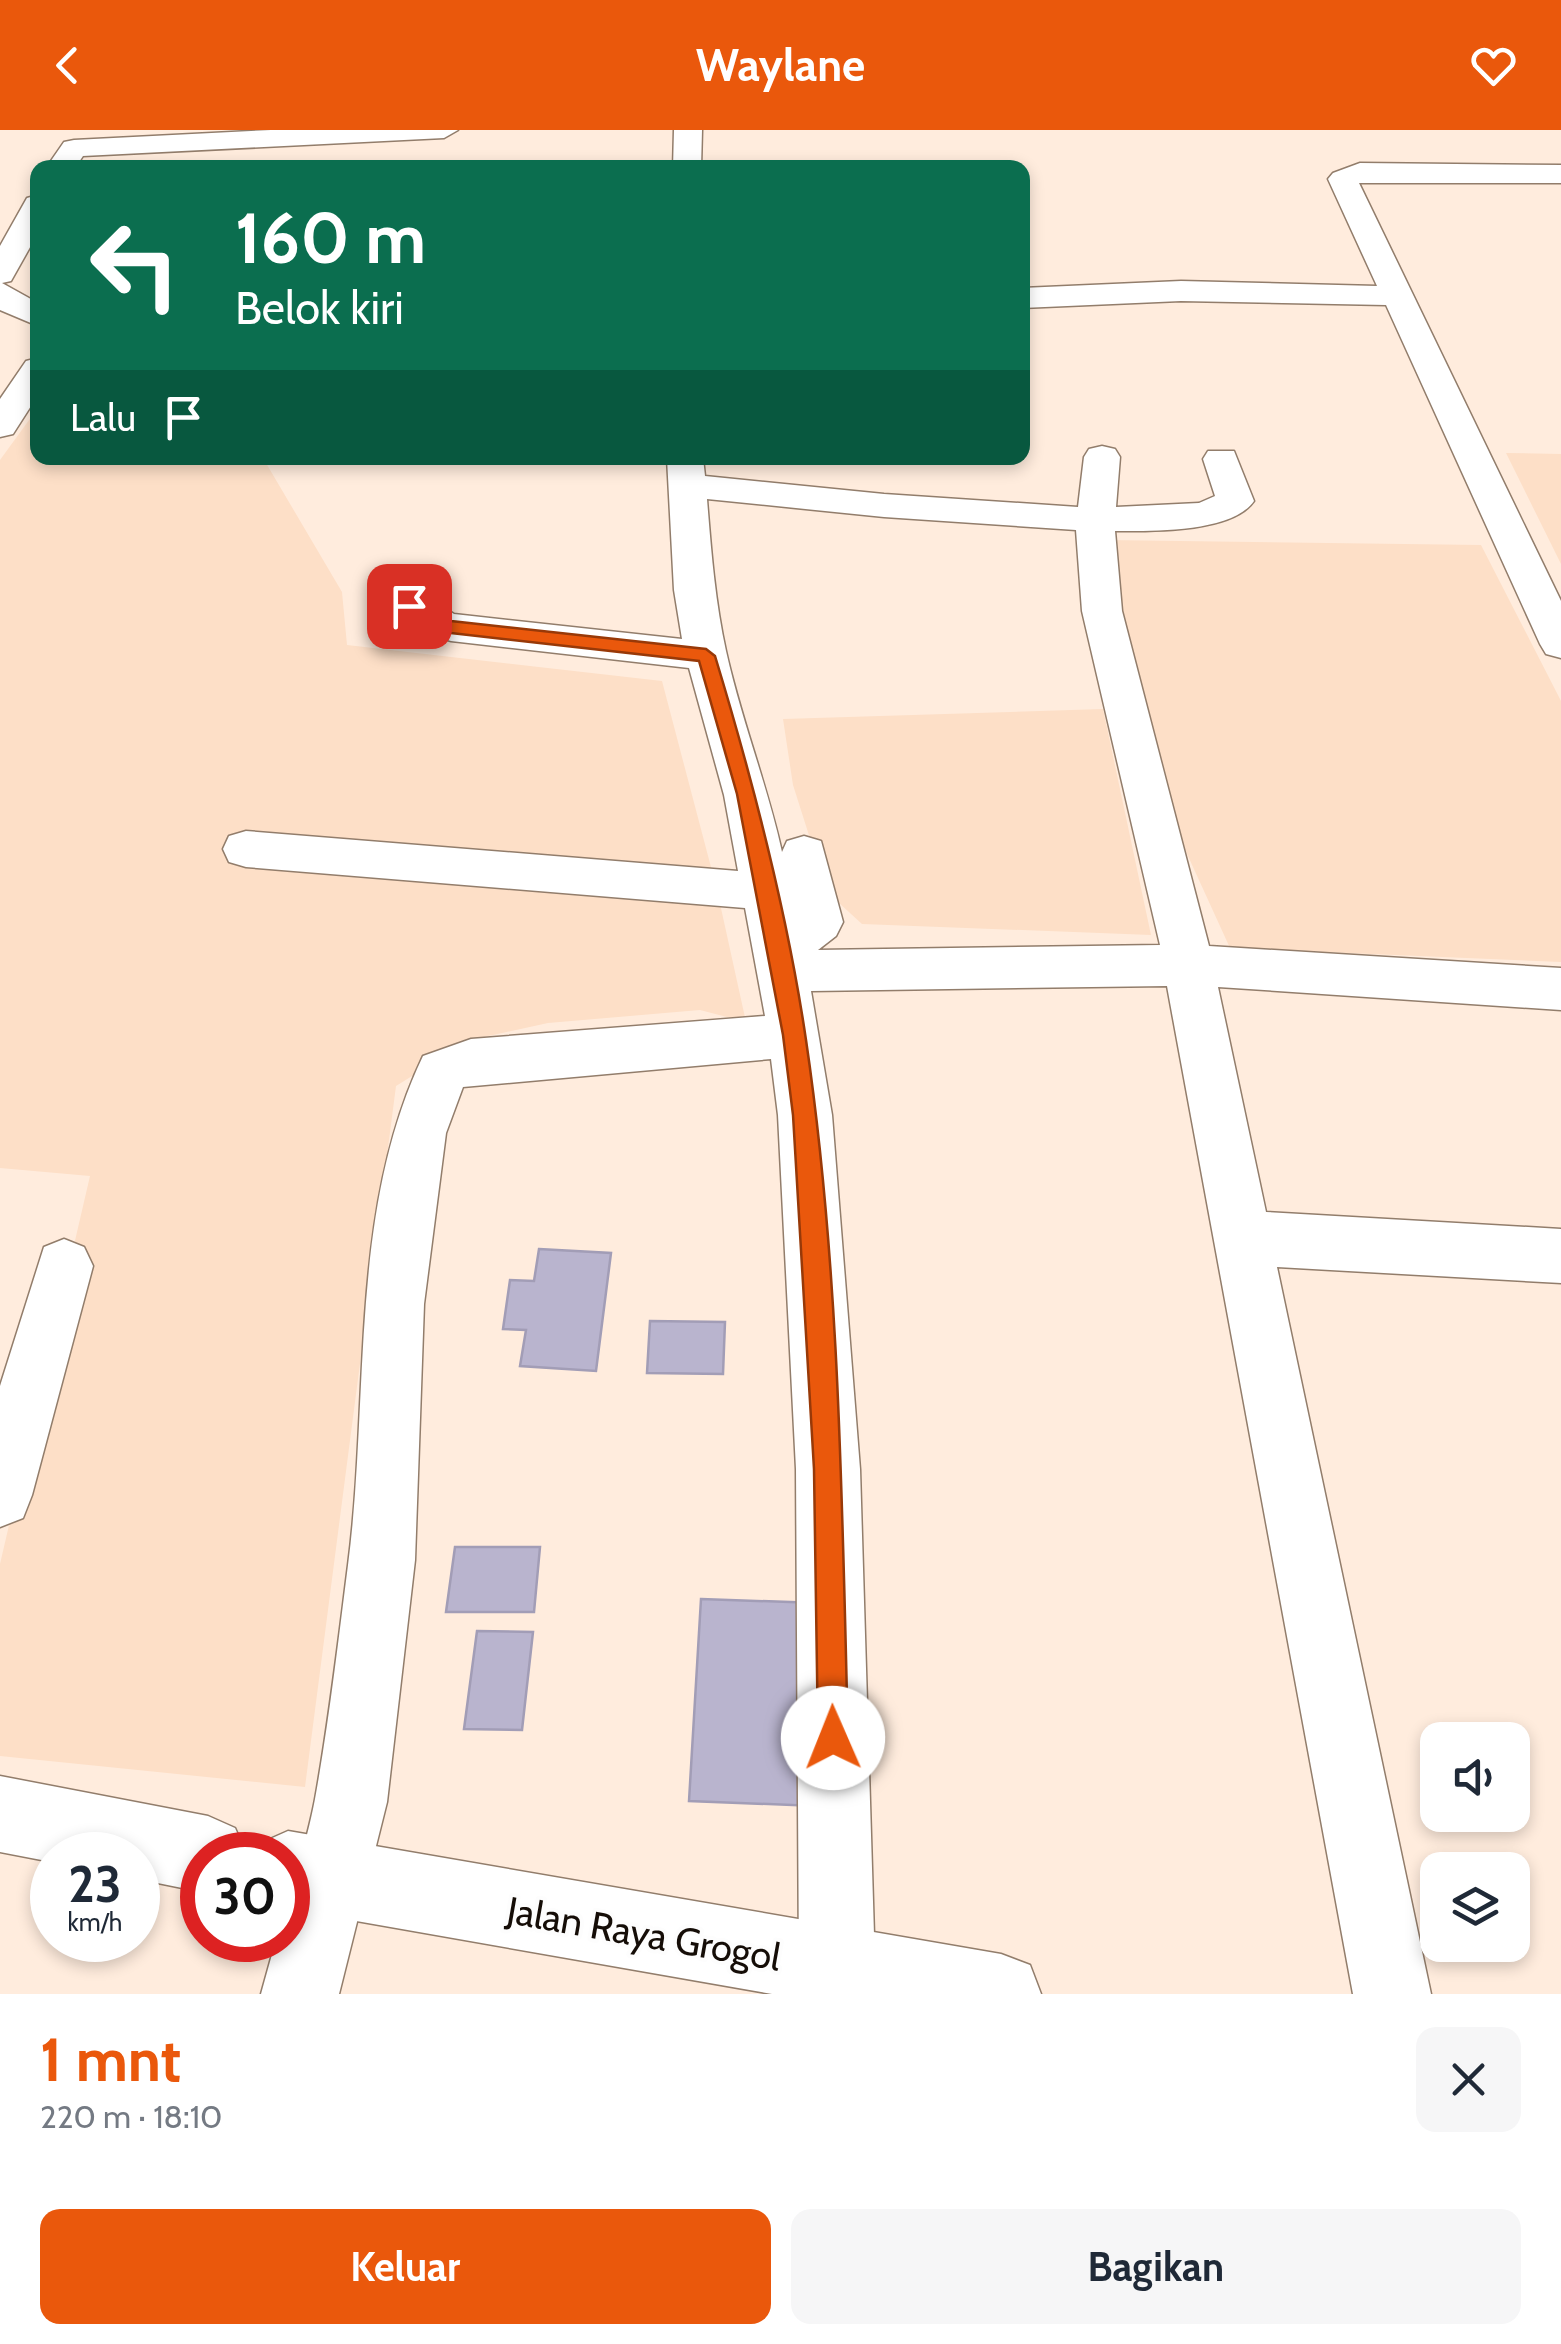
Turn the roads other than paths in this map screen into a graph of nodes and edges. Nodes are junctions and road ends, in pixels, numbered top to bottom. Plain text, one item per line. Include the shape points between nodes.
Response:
1 (444, 130) edge
2 (688, 130) edge
3 (369, 132) edge
4 (71, 148) edge
5 (229, 156) edge
6 (368, 160) edge
7 (686, 160) edge
8 (1561, 174) edge
9 (30, 213) edge
10 (8, 239) edge
11 (0, 274) edge
12 (0, 292) edge
13 (1396, 296) junction
14 (1030, 298) edge
15 (30, 312) edge
16 (30, 380) edge
17 (0, 426) edge
18 (1102, 457) dead end
19 (1221, 459) dead end
20 (685, 472) edge
21 (1095, 522) junction
22 (400, 581) dead end
23 (1561, 644) edge
24 (706, 656) junction
25 (246, 849) dead end
26 (785, 871) junction
27 (779, 958) junction
28 (1188, 965) junction
29 (1561, 989) edge
30 (794, 1035) junction
31 (1245, 1238) junction
32 (1561, 1256) edge
33 (64, 1266) dead end
34 (0, 1495) edge
35 (0, 1814) edge
36 (180, 1849) edge
37 (310, 1875) edge
38 (303, 1962) edge
39 (838, 1968) junction
40 (300, 1994) edge
41 (1001, 1994) edge
42 (1392, 1994) edge

1 - 3 street
2 - 7 street
3 - 5 street
3 - 6 street
4 - 5 street
8 - 13 street via 1346,176
9 - 10 street
10 - 11 street
12 - 15 street
13 - 14 street via 1181,290
13 - 23 street
16 - 17 street
18 - 21 street
19 - 21 street via 1236,500 1228,510
20 - 21 street
20 - 24 street
21 - 28 street via 1102,610
22 - 24 street via 420,618 451,627
24 - 26 street via 747,794
25 - 26 street via 717,890
26 - 27 street
27 - 28 street
27 - 30 street
28 - 29 street
28 - 31 street
30 - 37 street via 471,1062 442,1072 419,1133 395,1304 382,1560 351,1802
30 - 39 street via 815,1226 828,1469
31 - 32 street
31 - 42 street
33 - 34 street
35 - 36 main road
37 - 39 main road, Jalan Raya Grogol
38 - 40 street
39 - 41 main road, Jalan Raya Grogol

